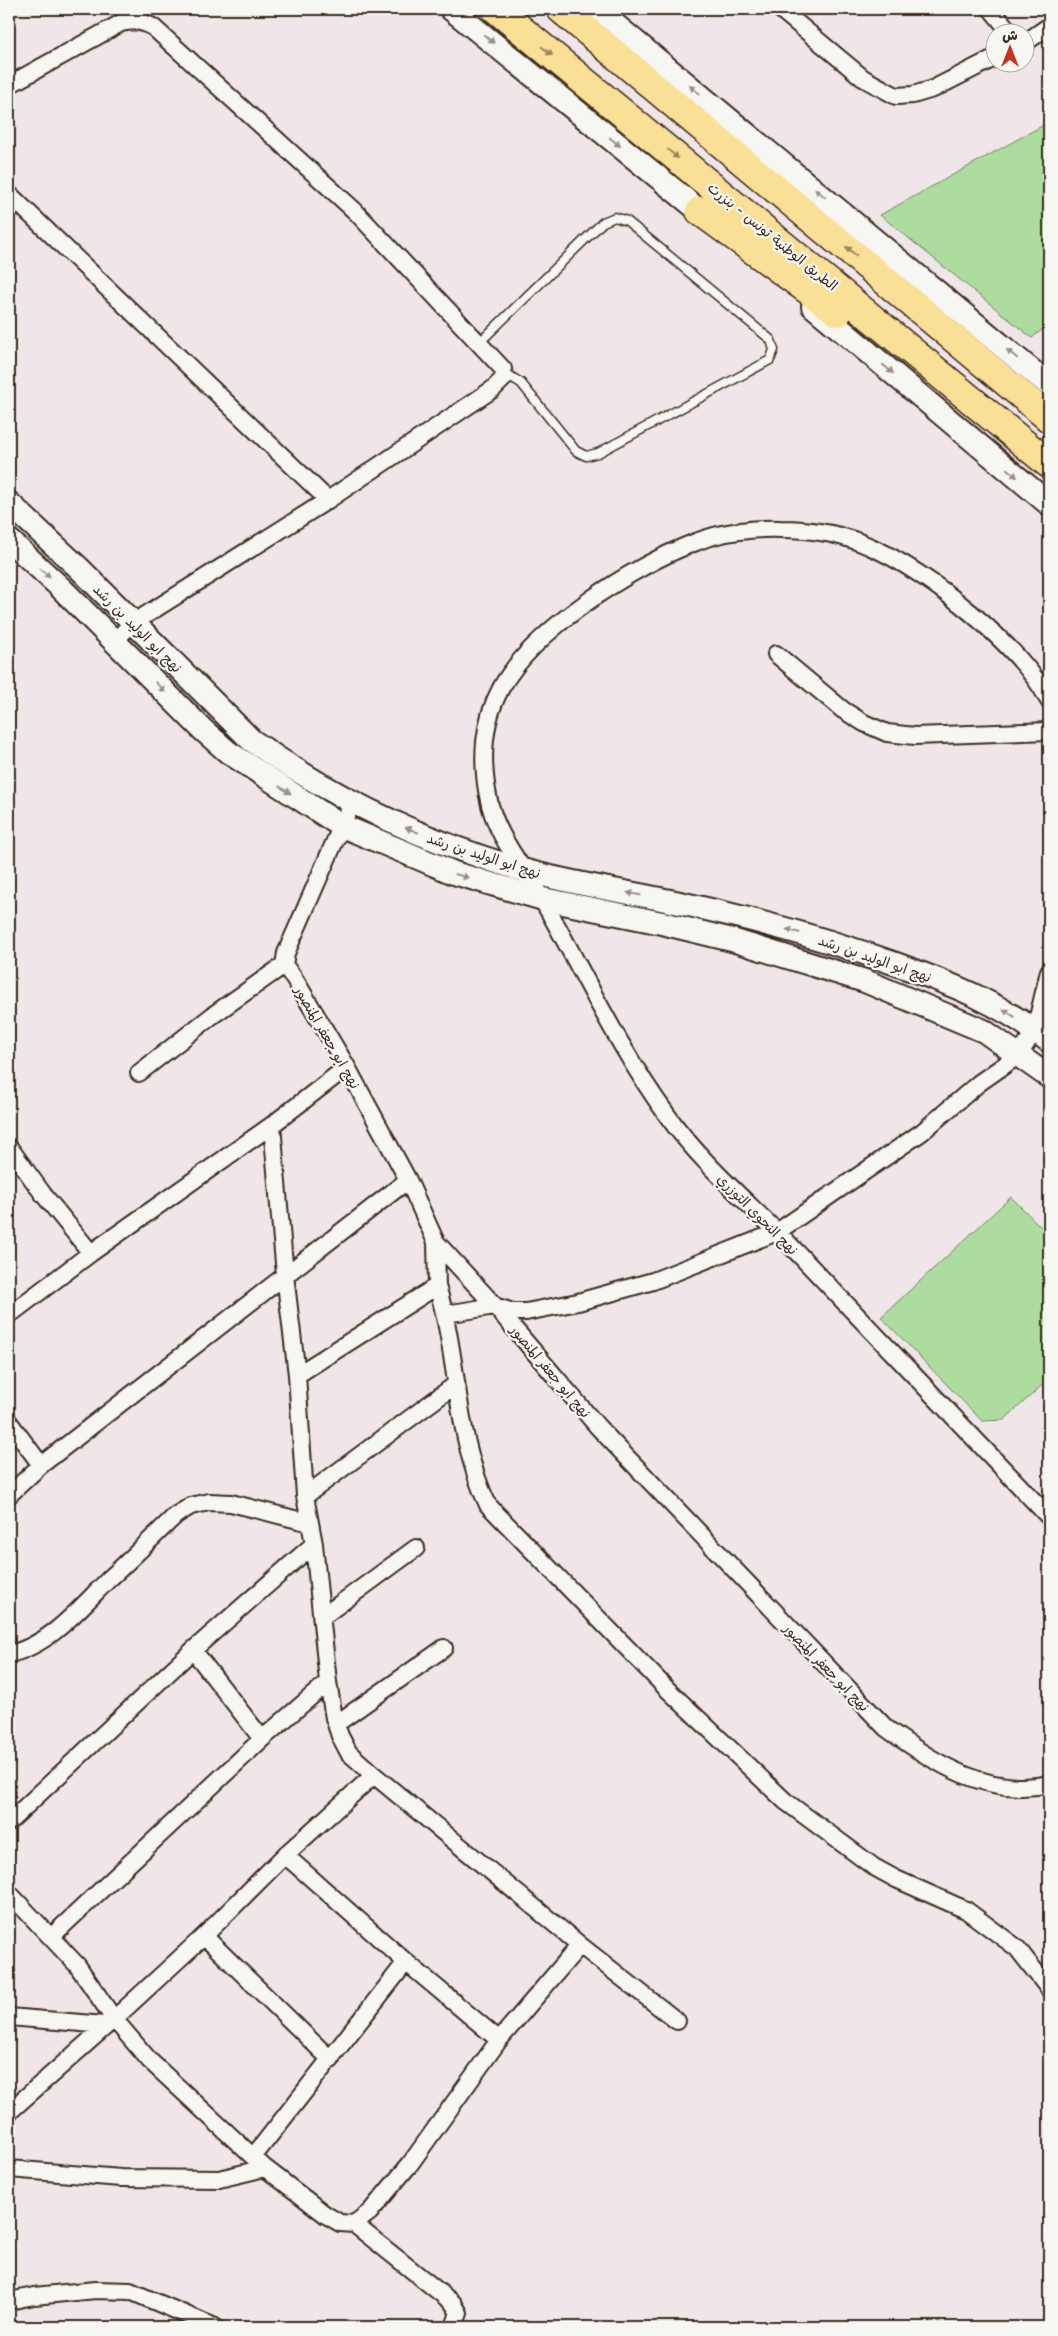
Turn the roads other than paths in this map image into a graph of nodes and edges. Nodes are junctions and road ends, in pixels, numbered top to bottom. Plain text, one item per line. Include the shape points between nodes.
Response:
1 (451, 9) edge
2 (496, 9) edge
3 (561, 9) edge
4 (579, 9) edge
5 (596, 9) edge
6 (780, 9) edge
7 (991, 9) edge
8 (1002, 22) edge
9 (1049, 26) edge
10 (1036, 35) edge
11 (986, 63) edge
12 (9, 85) edge
13 (740, 157) junction
14 (9, 194) edge
15 (700, 211) junction
16 (877, 273) junction
17 (479, 343) junction
18 (505, 373) junction
19 (1049, 385) edge
20 (1049, 404) edge
21 (1049, 418) edge
22 (1049, 465) edge
23 (328, 500) junction
24 (9, 503) edge
25 (1049, 504) edge
26 (27, 521) junction
27 (9, 540) edge
28 (133, 623) junction
29 (115, 640) junction
30 (776, 654) dead end
31 (1049, 701) edge
32 (1049, 731) edge
33 (352, 802) junction
34 (340, 825) junction
35 (524, 870) junction
36 (542, 899) junction
37 (284, 966) junction
38 (1049, 971) edge
39 (1042, 1036) edge
40 (1019, 1055) junction
41 (347, 1067) junction
42 (139, 1073) dead end
43 (1049, 1077) edge
44 (272, 1125) junction
45 (9, 1147) edge
46 (408, 1180) junction
47 (777, 1232) junction
48 (436, 1242) junction
49 (91, 1253) junction
50 (285, 1275) junction
51 (437, 1286) junction
52 (495, 1306) junction
53 (446, 1314) junction
54 (9, 1316) edge
55 (298, 1376) junction
56 (455, 1385) junction
57 (9, 1422) edge
58 (41, 1465) junction
59 (9, 1495) edge
60 (305, 1496) junction
61 (1049, 1516) edge
62 (310, 1523) junction
63 (314, 1544) junction
64 (416, 1548) dead end
65 (322, 1617) junction
66 (444, 1648) dead end
67 (193, 1650) junction
68 (9, 1654) edge
69 (328, 1682) junction
70 (336, 1724) junction
71 (262, 1739) junction
72 (374, 1775) junction
73 (1049, 1784) edge
74 (9, 1822) edge
75 (285, 1855) junction
76 (9, 1893) edge
77 (52, 1936) junction
78 (204, 1936) junction
79 (580, 1945) junction
80 (406, 1962) junction
81 (1049, 1989) edge
82 (9, 2017) edge
83 (677, 2021) dead end
84 (110, 2022) junction
85 (499, 2040) junction
86 (331, 2060) junction
87 (9, 2112) edge
88 (253, 2157) junction
89 (266, 2168) junction
90 (9, 2170) edge
91 (354, 2224) junction
92 (9, 2301) edge
93 (215, 2327) edge
94 (454, 2327) edge

1 -> 15 street
2 -> 22 highway, الطريق الوطنية تونس - بنزرت
3 - 13 highway
4 - 13 highway
19 -> 5 street
6 - 11 street via 863,78 896,96 933,89
7 - 8 street
9 - 10 street
12 - 17 street via 121,22 132,20 153,27 355,211
16 -> 13 highway
14 - 23 street
15 - 22 highway
15 -> 25 street
16 - 20 highway
16 - 21 highway
17 - 18 street
17 - 18 lane via 603,222 615,217 627,221 770,340 774,350 770,360 598,453 586,456 576,451 521,383
18 - 23 street via 499,384
23 - 28 street
24 - 26 street, نهج ابو الوليد بن رشد
26 - 27 street
26 - 28 street, نهج ابو الوليد بن رشد
27 -> 29 street, نهج ابو الوليد بن رشد
28 - 29 street
28 - 33 street, نهج ابو الوليد بن رشد via 251,740
29 -> 34 street, نهج ابو الوليد بن رشد via 228,752
30 - 32 street via 843,710 887,732 915,736
31 - 35 street, نهج النحوي التوزري via 1023,661 983,624 919,573 871,546 825,532 776,528 698,540 652,562 572,614 517,664 501,689 489,716 484,769 488,799 497,826
33 - 34 street
35 -> 33 street, نهج ابو الوليد بن رشد via 448,845
34 -> 36 street, نهج ابو الوليد بن رشد via 454,874
34 - 37 street via 286,953
35 - 36 street, نهج النحوي التوزري
39 -> 35 street, نهج ابو الوليد بن رشد via 1000,1007 948,984 816,937 693,906
36 - 40 street, نهج ابو الوليد بن رشد via 662,923 804,961 864,981 984,1031
36 - 47 street, نهج النحوي التوزري via 641,1078 668,1117 694,1150
37 - 41 street, نهج ابو جعفر المنصور
37 - 42 street via 213,1015
38 - 39 street
39 - 40 street
40 - 43 street, نهج ابو الوليد بن رشد
40 - 47 street via 979,1083 922,1132
41 - 44 street
41 - 46 street, نهج ابو جعفر المنصور
44 - 49 street
44 - 50 street
45 - 49 street
46 - 48 street, نهج ابو جعفر المنصور
46 - 50 street
47 - 52 street via 653,1281 578,1302 526,1312
47 - 61 street, نهج النحوي التوزري
48 - 51 street
48 - 52 street, نهج ابو جعفر المنصور
49 - 54 street
50 - 55 street
50 - 58 street
51 - 53 street
51 - 55 street
52 - 53 street
52 - 73 street, نهج ابو جعفر المنصور via 598,1427 886,1728 923,1755 964,1775 1017,1786
53 - 56 street
55 - 60 street
56 - 60 street
56 - 81 street via 475,1477 488,1505 666,1688 784,1801 874,1867 966,1910 1017,1948
57 - 58 street
58 - 59 street
60 - 62 street
62 - 63 street
62 - 68 street via 231,1503 209,1502 191,1506 176,1515 44,1639
63 - 65 street
63 - 67 street
64 - 65 street
65 - 69 street
66 - 70 street
67 - 71 street
67 - 74 street
69 - 70 street
69 - 71 street
70 - 72 street via 349,1753
71 - 77 street
72 - 75 street
72 - 79 street
75 - 78 street
75 - 80 street
76 - 77 street
77 - 84 street via 77,1965
78 - 84 street
78 - 86 street
79 - 83 street
79 - 85 street
80 - 85 street
80 - 86 street
82 - 84 street
84 - 87 street
84 - 88 street
85 - 91 street via 410,2164 370,2212
86 - 88 street
88 - 89 street
89 - 90 street via 219,2179 122,2178
89 - 91 street via 326,2215 340,2223
91 - 94 street via 453,2303 459,2313
92 - 93 street via 96,2290 130,2291

